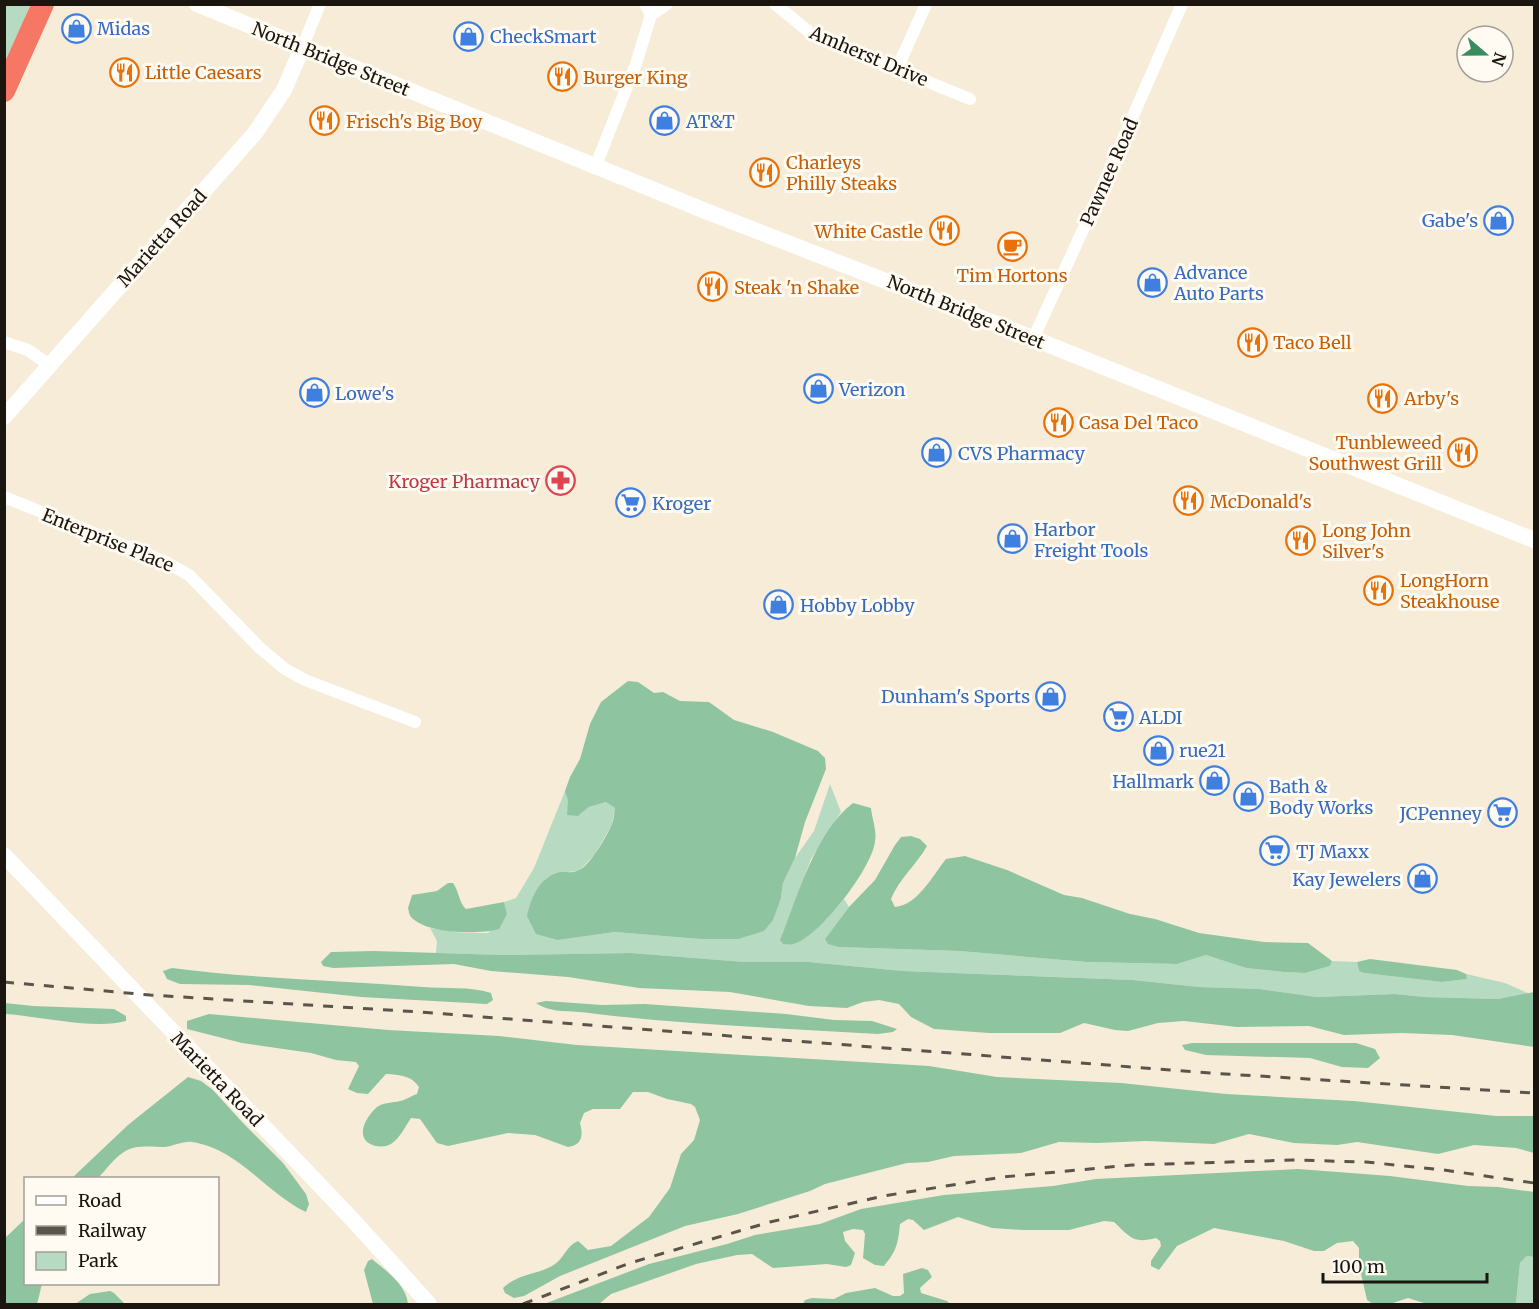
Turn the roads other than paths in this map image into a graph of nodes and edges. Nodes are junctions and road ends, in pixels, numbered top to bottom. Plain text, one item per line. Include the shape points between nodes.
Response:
1 (43, 4) edge
2 (197, 4) edge
3 (320, 4) edge
4 (667, 4) edge
5 (775, 4) edge
6 (926, 4) edge
7 (1182, 4) edge
8 (648, 10) edge
9 (303, 48) junction
10 (897, 69) junction
11 (4, 91) edge
12 (970, 99) dead end
13 (596, 165) junction
14 (1033, 339) junction
15 (4, 342) edge
16 (49, 365) junction
17 (4, 417) edge
18 (4, 497) edge
19 (1534, 540) edge
20 (415, 722) dead end
21 (4, 855) edge
22 (429, 1305) edge

1 - 11 highway
2 - 9 main road, North Bridge Street
3 - 9 street
4 - 8 street
5 - 10 street, Amherst Drive via 813,35
6 - 10 street
7 - 14 street, Pawnee Road
8 - 13 street via 642,47
9 - 13 main road, North Bridge Street
9 - 16 main road, Marietta Road via 284,90 255,133
10 - 12 street, Amherst Drive
13 - 14 main road, North Bridge Street
14 - 19 main road, North Bridge Street
15 - 16 street
16 - 17 main road, Marietta Road
18 - 20 street, Enterprise Place via 177,568 189,575 285,669
21 - 22 main road, Marietta Road via 351,1218

